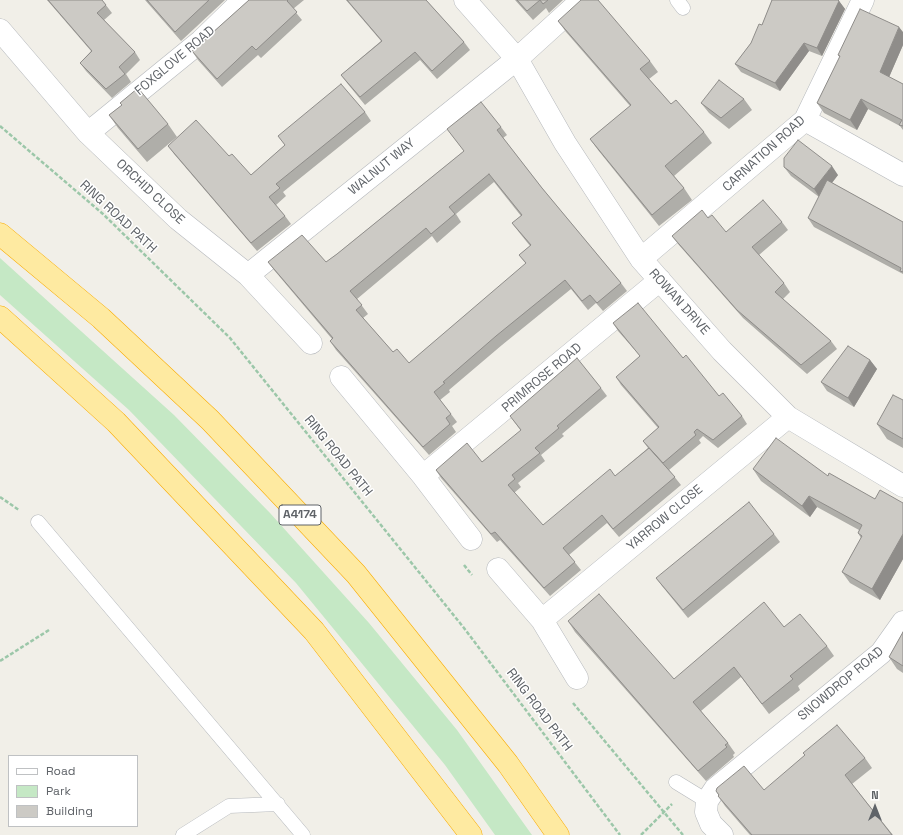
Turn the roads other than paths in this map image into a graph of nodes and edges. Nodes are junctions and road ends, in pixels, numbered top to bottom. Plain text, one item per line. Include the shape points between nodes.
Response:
1 (241, 0) edge
2 (465, 0) edge
3 (582, 0) edge
4 (863, 0) edge
5 (0, 30) edge
6 (517, 59) junction
7 (805, 120) junction
8 (88, 133) junction
9 (903, 175) edge
10 (0, 234) edge
11 (641, 260) junction
12 (248, 275) junction
13 (660, 280) junction
14 (0, 317) edge
15 (311, 343) dead end
16 (341, 377) dead end
17 (788, 417) junction
18 (423, 476) junction
19 (903, 486) edge
20 (38, 522) dead end
21 (471, 539) dead end
22 (498, 569) dead end
23 (542, 620) junction
24 (903, 622) edge
25 (577, 678) dead end
26 (681, 785) road end
27 (707, 801) junction
28 (278, 804) junction
29 (183, 835) edge
30 (303, 835) edge
31 (471, 835) edge
32 (558, 835) edge
33 (722, 835) edge

1 - 8 street, FOXGLOVE ROAD via 201,41
2 - 6 street, ROWAN DRIVE
3 - 6 street
4 - 7 street, CARNATION ROAD
5 - 8 street, ORCHID CLOSE
6 - 11 street, ROWAN DRIVE via 565,143
6 - 12 street, WALNUT WAY
7 - 9 street
7 - 11 street, CARNATION ROAD
8 - 12 street, ORCHID CLOSE via 178,219
10 - 32 highway, A4174 via 101,318 210,420 356,574 508,764
11 - 13 street, ROWAN DRIVE
12 - 15 street, ORCHID CLOSE
13 - 17 street, ROWAN DRIVE via 722,350
13 - 18 street, PRIMROSE ROAD
14 - 31 highway via 116,422 314,630
16 - 18 street
17 - 19 street, ROWAN DRIVE
17 - 23 street, YARROW CLOSE
18 - 21 street
20 - 28 lane
22 - 23 street
23 - 25 street
24 - 27 street, SNOWDROP ROAD via 880,653 715,789
26 - 27 lane
27 - 33 street via 706,812 711,824
28 - 29 lane via 229,806
28 - 30 lane

